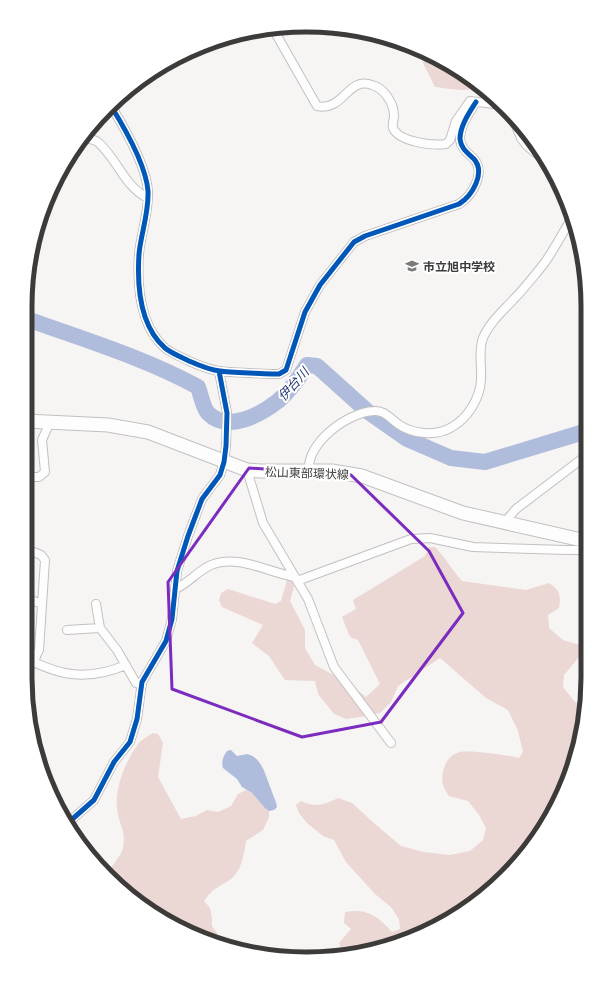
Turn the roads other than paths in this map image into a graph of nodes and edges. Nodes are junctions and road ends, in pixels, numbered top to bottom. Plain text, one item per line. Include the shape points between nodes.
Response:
1 (276, 34) edge
2 (476, 102) junction
3 (491, 104) edge
4 (114, 110) edge
5 (518, 131) edge
6 (89, 139) edge
7 (532, 150) edge
8 (147, 198) junction
9 (568, 224) edge
10 (219, 371) junction
11 (32, 421) edge
12 (50, 422) junction
13 (581, 460) edge
14 (224, 462) junction
15 (247, 470) junction
16 (309, 471) junction
17 (32, 477) edge
18 (505, 522) junction
19 (581, 540) edge
20 (32, 551) edge
21 (581, 552) edge
22 (296, 579) junction
23 (175, 589) junction
24 (32, 600) edge
25 (42, 604) junction
26 (96, 604) dead end
27 (100, 628) junction
28 (67, 630) dead end
29 (34, 660) junction
30 (32, 663) edge
31 (126, 665) junction
32 (142, 685) junction
33 (391, 743) dead end
34 (72, 820) edge

1 - 2 street via 317,106 330,106 341,100 355,85 364,82 374,85 386,94 394,116 392,122 398,134 424,145 446,144 450,140 456,121 470,101
2 - 3 street
2 - 10 street via 467,116 460,138 462,146 478,167 476,184 466,200 354,242 320,285 305,312 286,370 279,374
4 - 8 street via 126,130 144,174
5 - 7 street via 520,138
6 - 8 street via 99,142 124,179 136,192
8 - 10 street via 139,253 139,273 147,323 165,348
9 - 16 street via 544,264 490,325 483,338 480,353 480,392 464,418 452,428 425,433 411,431 386,414 375,410 347,418 320,441 310,456
10 - 14 street via 227,413
11 - 12 main road, 松山東部環状線
12 - 14 main road, 松山東部環状線 via 108,425 148,432
12 - 17 street via 42,440 45,472 39,477
13 - 18 street via 516,509
14 - 15 main road, 松山東部環状線
14 - 23 street via 220,475 207,490 197,510 177,570
15 - 16 main road, 松山東部環状線
15 - 22 street via 263,523
16 - 18 main road, 松山東部環状線 via 362,476 463,513
18 - 19 main road, 松山東部環状線
20 - 25 street via 45,560
21 - 22 street via 473,546 421,537
22 - 23 street via 238,562 224,561 210,566
22 - 33 street via 308,599 334,667
23 - 32 street via 172,619 166,641
24 - 25 street
25 - 29 street via 39,650
26 - 27 street
27 - 28 street
27 - 31 street
29 - 30 street
29 - 31 street via 65,673 99,673
31 - 32 street via 136,683
32 - 34 street via 137,719 130,742 114,762 94,800

